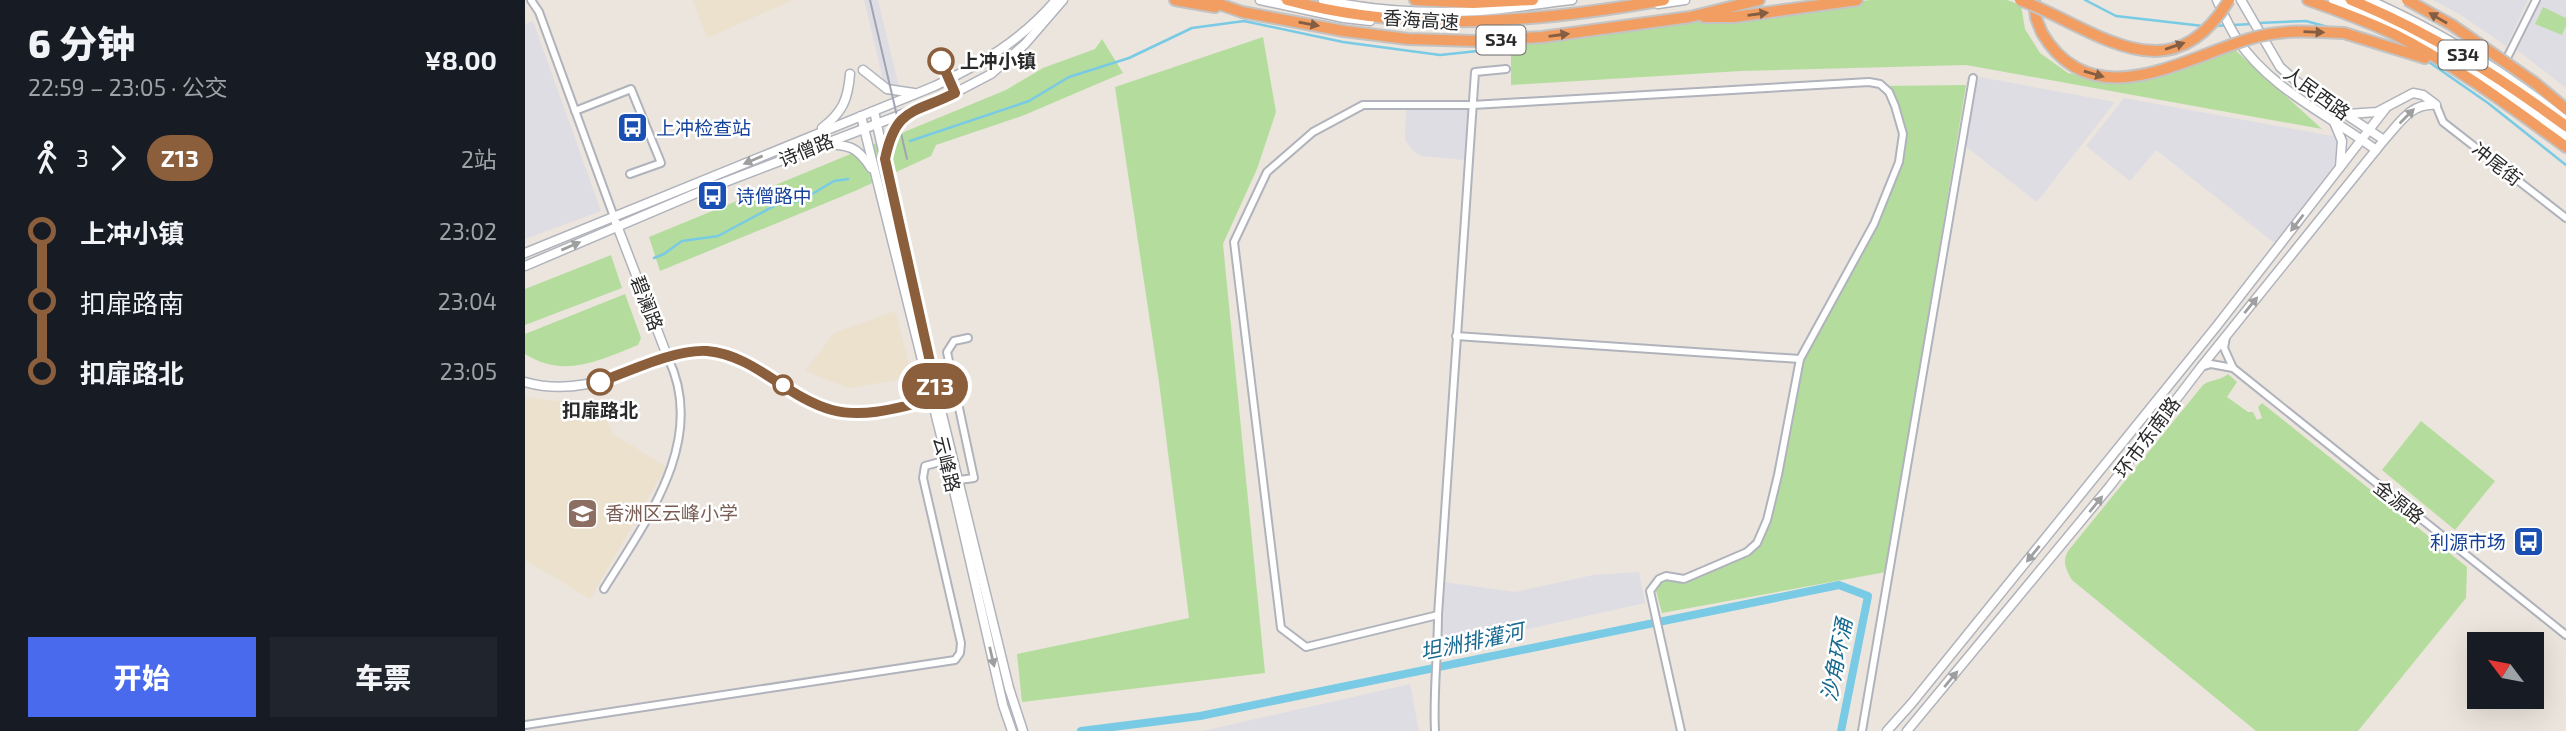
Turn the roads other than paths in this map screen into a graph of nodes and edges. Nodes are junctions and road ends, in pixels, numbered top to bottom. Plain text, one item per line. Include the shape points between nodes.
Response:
1 (531, 0) edge
2 (538, 0) edge
3 (1056, 0) edge
4 (1063, 0) edge
5 (1175, 0) edge
6 (1207, 0) edge
7 (1260, 0) edge
8 (1287, 0) edge
9 (1324, 0) edge
10 (1415, 0) edge
11 (1533, 0) edge
12 (1566, 0) edge
13 (1572, 0) edge
14 (1664, 0) edge
15 (1685, 0) edge
16 (1759, 0) edge
17 (1857, 0) edge
18 (2020, 0) edge
19 (2034, 0) edge
20 (2217, 0) edge
21 (2229, 0) edge
22 (2308, 0) edge
23 (2333, 0) edge
24 (2351, 0) edge
25 (2369, 0) edge
26 (2407, 0) edge
27 (2536, 0) edge
28 (2241, 1) edge
29 (539, 12) junction
30 (1242, 12) junction
31 (1691, 17) junction
32 (2450, 67) junction
33 (1506, 69) dead end
34 (863, 70) dead end
35 (2500, 72) junction
36 (850, 74) dead end
37 (1973, 78) dead end
38 (917, 94) junction
39 (1472, 105) junction
40 (2436, 105) junction
41 (2386, 108) junction
42 (916, 109) junction
43 (2566, 109) edge
44 (575, 111) junction
45 (874, 111) junction
46 (2345, 114) junction
47 (861, 116) junction
48 (2333, 119) junction
49 (2566, 120) edge
50 (876, 123) junction
51 (2566, 126) edge
52 (864, 127) junction
53 (2370, 130) junction
54 (813, 134) junction
55 (2566, 137) edge
56 (2363, 139) junction
57 (2384, 140) junction
58 (821, 144) junction
59 (2566, 147) edge
60 (2376, 149) junction
61 (885, 159) junction
62 (2340, 170) junction
63 (630, 174) dead end
64 (875, 176) junction
65 (614, 217) junction
66 (2566, 218) edge
67 (618, 226) junction
68 (525, 253) edge
69 (525, 266) edge
70 (1456, 335) junction
71 (2226, 337) junction
72 (964, 339) dead end
73 (668, 358) junction
74 (1800, 359) junction
75 (2201, 367) junction
76 (2233, 368) junction
77 (525, 382) edge
78 (934, 399) junction
79 (947, 460) junction
80 (959, 480) junction
81 (604, 589) dead end
82 (1438, 615) junction
83 (2566, 635) edge
84 (525, 725) edge
85 (1012, 731) edge
86 (1023, 731) edge
87 (1435, 731) edge
88 (1681, 731) edge
89 (1862, 731) edge
90 (1887, 731) edge
91 (1907, 731) edge

1 - 29 street, 碧澜路
2 - 29 street, 碧澜路
3 - 38 main road, 诗僧路 via 1010,44
4 - 42 main road, 诗僧路 via 991,74
5 - 30 highway
6 - 30 highway, 香海高速 / S34
7 - 15 main road via 1344,18 1462,26 1578,18
8 - 14 highway, 香海高速 / S34 via 1347,12 1474,22 1533,20
9 - 12 main road via 1424,12 1482,11
10 - 11 highway
12 - 13 main road
16 - 31 highway, 香海高速 / S34
31 -> 17 highway via 1734,18
18 -> 21 highway, bridge via 2099,38 2147,51 2172,48 2199,35
19 -> 32 highway, bridge via 2036,18 2049,44 2071,65 2104,77 2150,74 2249,39 2308,31 2344,33
20 - 48 main road, 人民西路 via 2237,39 2259,65 2289,92
22 - 32 highway, S34 via 2377,26
23 - 55 main road via 2420,40
24 - 51 highway, S34 via 2463,55
25 - 35 main road via 2440,34
43 -> 26 highway, bridge via 2492,52
27 - 35 street
28 - 46 main road, 人民西路 via 2280,67
29 - 44 street, 碧澜路
30 -> 31 highway, 香海高速 / S34 via 1395,38 1475,41
32 - 59 highway, S34
33 - 39 street via 1475,72
34 - 38 main road via 887,89
35 - 49 main road
36 - 54 main road via 842,110
37 - 89 street
38 - 45 main road, 诗僧路
39 - 70 street
39 - 74 street via 1880,84 1889,92 1903,134 1899,162 1874,224
39 - 82 street via 1363,105 1313,132 1267,172 1234,242 1280,628 1305,647
40 - 41 main road via 2413,93
57 -> 40 main road, 环市东南路 via 2415,107
40 - 66 street, 冲尾街 via 2443,122
41 - 46 main road
41 - 53 main road, 环市东南路
42 - 50 main road, 诗僧路
42 - 61 main road via 896,125
44 - 63 street via 631,89 661,163
44 - 65 street, 碧澜路
45 - 47 main road, 诗僧路
45 - 50 main road, 云峰路
46 - 53 main road, 人民西路
47 - 52 main road, 云峰路
47 - 54 main road, 诗僧路
48 - 56 main road, 人民西路
48 - 62 main road via 2343,155
50 - 52 main road, 诗僧路
50 - 61 main road, 云峰路
52 - 58 main road, 诗僧路
52 - 64 main road, 云峰路
53 - 56 main road, 环市东南路
53 - 57 main road, 人民西路
54 -> 65 main road, 诗僧路
56 - 60 main road, 人民西路
56 - 62 main road, 环市东南路
57 - 60 main road, 环市东南路
58 - 64 main road via 858,151
58 - 67 main road, 诗僧路
71 -> 60 main road, 环市东南路
61 - 78 main road, 云峰路
62 -> 90 main road, 环市东南路
64 - 78 main road, 云峰路
65 - 67 main road, 碧澜路
65 - 68 main road, 诗僧路
69 -> 67 main road, 诗僧路
67 - 73 main road, 碧澜路
70 - 74 street
70 - 82 street
71 - 75 main road, 环市东南路
71 - 76 street via 2224,348
72 - 80 street via 949,346 947,357 974,478
73 - 77 main road via 577,387 549,388
73 - 78 main road via 695,351 729,355 811,402 840,411 873,412
73 - 81 street, 碧澜路 via 677,379 682,413 672,463 659,497
74 - 88 street via 1779,475 1757,542 1735,558 1684,579 1658,579 1650,591
75 - 76 street
91 -> 75 main road, 环市东南路 via 2078,526
76 - 83 street, 金源路
78 - 79 main road, 云峰路
78 - 80 main road, 云峰路
79 - 84 street via 925,466 923,478 961,643 955,660
79 -> 85 main road, 云峰路
80 - 86 main road, 云峰路
82 - 87 street

